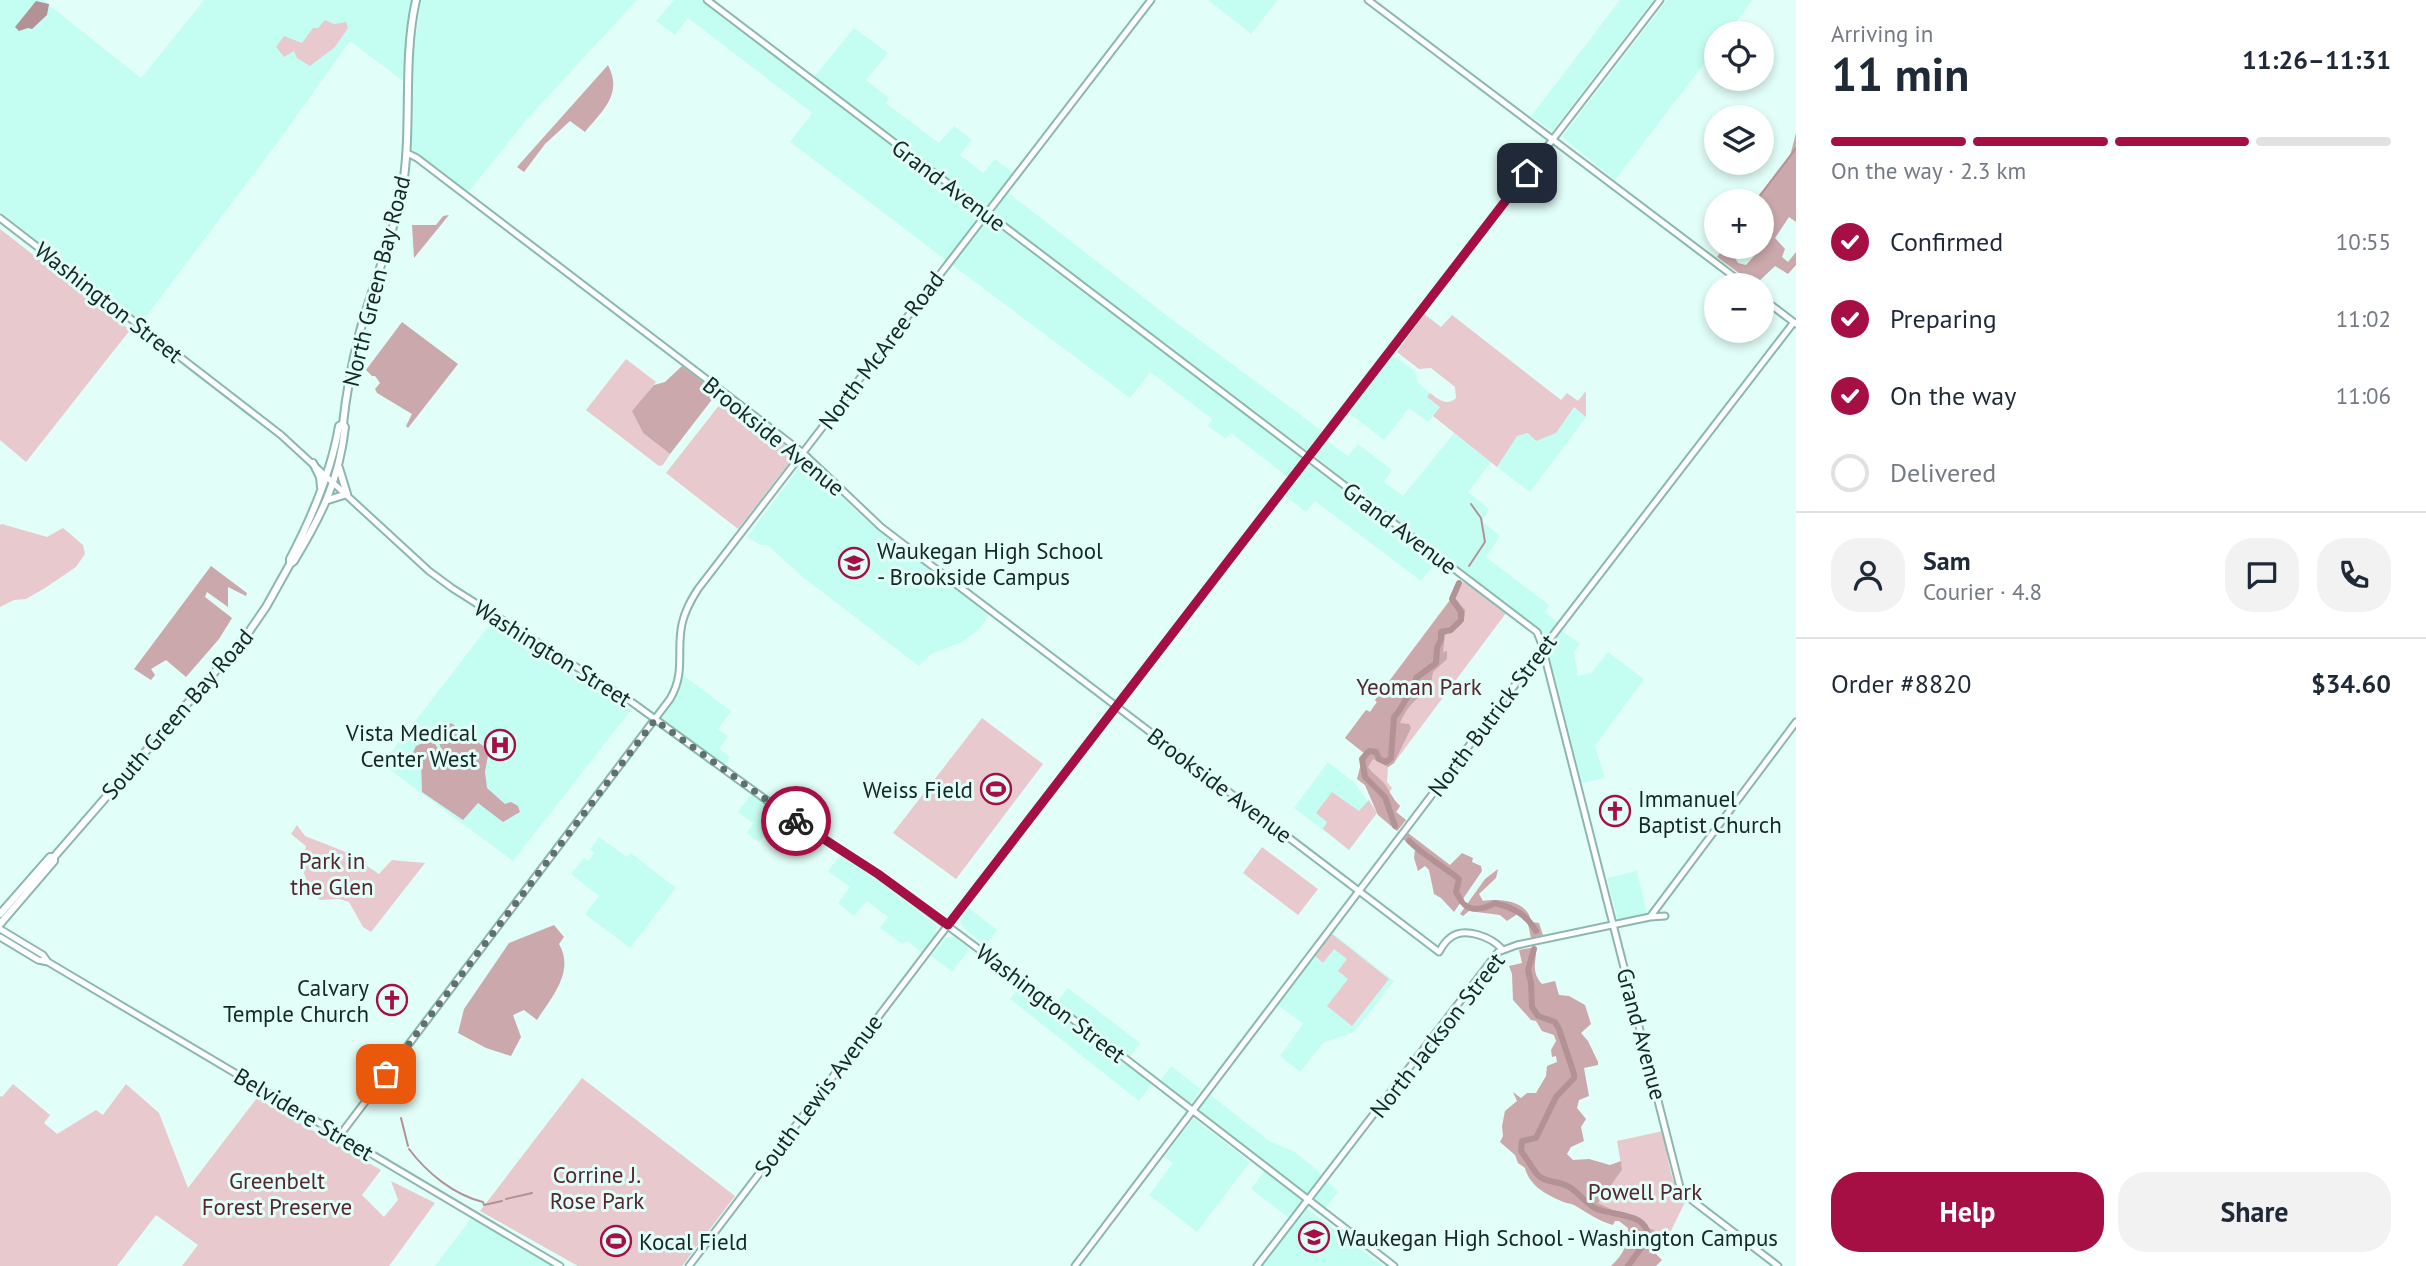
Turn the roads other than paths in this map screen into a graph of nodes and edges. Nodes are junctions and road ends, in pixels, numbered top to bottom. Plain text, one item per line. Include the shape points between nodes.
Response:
1 (416, 0) edge
2 (707, 0) edge
3 (1151, 0) edge
4 (1368, 0) edge
5 (1660, 0) edge
6 (1553, 140) junction
7 (407, 153) junction
8 (986, 213) junction
9 (0, 218) edge
10 (1729, 273) edge
11 (1774, 307) edge
12 (1795, 323) edge
13 (343, 424) junction
14 (803, 453) junction
15 (1308, 457) junction
16 (331, 461) junction
17 (313, 463) junction
18 (338, 467) junction
19 (327, 475) junction
20 (334, 482) junction
21 (321, 491) junction
22 (347, 494) junction
23 (328, 500) junction
24 (290, 564) junction
25 (1543, 648) junction
26 (1116, 706) junction
27 (655, 720) junction
28 (1796, 722) edge
29 (54, 857) junction
30 (1359, 890) junction
31 (0, 914) edge
32 (1665, 916) dead end
33 (1650, 917) junction
34 (0, 924) edge
35 (1613, 924) junction
36 (948, 925) junction
37 (0, 929) edge
38 (0, 937) edge
39 (1502, 949) junction
40 (48, 962) junction
41 (1193, 1111) junction
42 (340, 1135) junction
43 (1308, 1200) junction
44 (560, 1266) edge
45 (689, 1266) edge
46 (1074, 1266) edge
47 (1257, 1266) edge
48 (1394, 1266) edge
49 (1778, 1266) edge

1 - 7 main road, North Green Bay Road via 409,44
2 - 8 main road, Grand Avenue
3 - 8 main road, North McAree Road
4 - 6 main road
5 - 6 main road, South Lewis Avenue
6 - 10 main road
6 - 15 main road, South Lewis Avenue
7 - 13 main road, North Green Bay Road via 396,220 359,335
7 - 14 main road, Brookside Avenue
8 - 14 main road, North McAree Road
8 - 15 main road, Grand Avenue
9 - 17 main road, Washington Street
11 - 12 main road
12 - 25 main road, North Butrick Street
13 - 16 main road, North Green Bay Road
13 - 18 main road, South Green Bay Road
14 - 26 main road, Brookside Avenue via 881,527
14 - 27 main road, North McAree Road via 689,603 681,625 678,682
15 - 25 main road, Grand Avenue via 1537,632
15 - 26 main road, South Lewis Avenue
16 - 17 main road
16 - 19 main road, North Green Bay Road
17 - 19 main road, Washington Street
17 - 21 main road
18 - 20 main road, South Green Bay Road
18 - 22 main road
19 - 20 main road, Washington Street
19 - 21 main road, South Green Bay Road
20 - 22 main road, Washington Street
20 - 23 main road, South Green Bay Road
21 - 24 main road, South Green Bay Road
22 - 23 main road
22 - 27 main road, Washington Street via 452,588
23 - 24 main road, South Green Bay Road
24 - 29 main road, South Green Bay Road via 246,636
25 - 30 main road, North Butrick Street
25 - 35 main road, Grand Avenue
26 - 30 main road, Brookside Avenue
26 - 36 main road, South Lewis Avenue
27 - 36 main road, Washington Street
27 - 42 main road, North McAree Road
28 - 33 main road
29 - 31 main road, South Green Bay Road
29 - 34 main road, South Green Bay Road
30 - 39 main road, Brookside Avenue via 1439,952 1458,933 1483,936
30 - 41 main road, North Butrick Street
32 - 33 main road, North Jackson Street
33 - 35 main road, North Jackson Street
35 - 39 main road, North Jackson Street
35 - 49 main road, Grand Avenue via 1680,1187
36 - 41 main road, Washington Street
36 - 45 main road, South Lewis Avenue
37 - 40 main road, Belvidere Street
38 - 40 main road, Belvidere Street
39 - 43 main road, North Jackson Street
40 - 42 main road, Belvidere Street
41 - 43 main road, Washington Street
41 - 46 main road, North Butrick Street
42 - 44 main road, Belvidere Street
43 - 47 main road, North Jackson Street
43 - 48 main road, Washington Street

